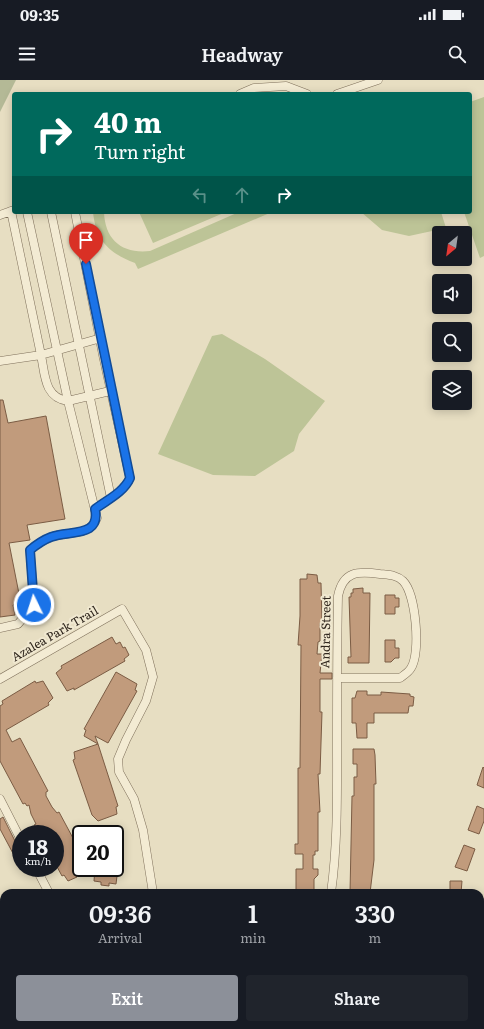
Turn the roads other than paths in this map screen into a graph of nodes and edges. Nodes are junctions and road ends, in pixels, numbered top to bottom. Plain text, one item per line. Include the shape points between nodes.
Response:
1 (378, 80) edge
2 (245, 92) edge
3 (302, 92) edge
4 (342, 92) edge
5 (12, 211) edge
6 (13, 214) edge
7 (27, 214) edge
8 (51, 214) edge
9 (75, 214) edge
10 (0, 215) edge
11 (101, 338) junction
12 (78, 345) junction
13 (57, 350) junction
14 (41, 355) junction
15 (0, 361) edge
16 (110, 391) junction
17 (88, 395) junction
18 (68, 401) junction
19 (110, 498) junction
20 (95, 509) junction
21 (0, 628) edge
22 (337, 678) junction
23 (0, 679) edge
24 (0, 799) edge
25 (13, 825) edge
26 (41, 877) edge
27 (47, 889) edge
28 (152, 889) edge
29 (332, 889) edge

1 - 4 street
2 - 3 street via 254,88 286,86
5 - 10 street
6 - 14 street
7 - 13 street
8 - 12 street
9 - 11 street
11 - 12 street
11 - 16 street
12 - 13 street
12 - 17 street
13 - 14 street
13 - 18 street
14 - 15 street
14 - 18 street via 50,392 59,400
16 - 17 street
16 - 19 street via 130,478 127,484
17 - 18 street
17 - 19 street
18 - 20 street
19 - 20 street
20 - 21 street via 97,518 88,530 51,537 30,550 34,605 18,624
22 - 22 street, Andra Street via 400,678 412,667 416,622 410,590 396,576 363,572 353,574 340,586
22 - 29 street, Andra Street via 336,819
23 - 28 street, Azalea Park Trail via 122,609 146,650 152,676 146,701 118,759 119,772 134,799 143,830
24 - 25 street
26 - 27 street

